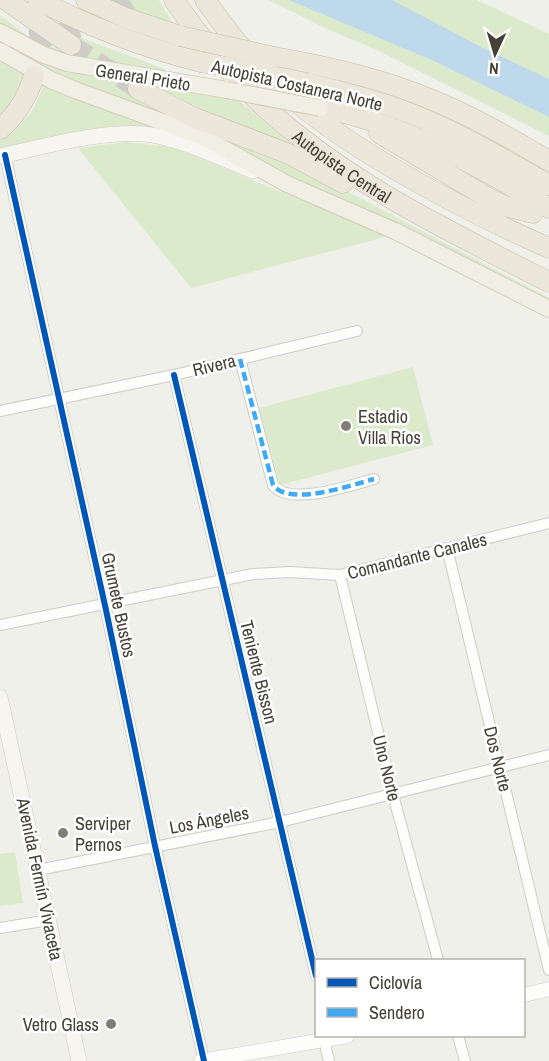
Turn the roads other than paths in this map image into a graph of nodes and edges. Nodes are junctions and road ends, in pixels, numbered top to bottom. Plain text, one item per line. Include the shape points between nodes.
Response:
1 (5, 0) edge
2 (38, 0) edge
3 (86, 0) edge
4 (174, 0) edge
5 (205, 0) edge
6 (0, 32) edge
7 (32, 33) dead end
8 (71, 45) tunnel mouth
9 (0, 51) edge
10 (34, 76) dead end
11 (138, 89) tunnel mouth
12 (22, 102) junction
13 (324, 108) joint
14 (0, 118) edge
15 (0, 129) edge
16 (3, 155) edge
17 (549, 161) edge
18 (393, 168) junction
19 (287, 184) junction
20 (549, 186) edge
21 (540, 211) edge
22 (430, 223) junction
23 (471, 243) junction
24 (549, 248) edge
25 (549, 271) edge
26 (549, 282) edge
27 (549, 309) edge
28 (357, 331) dead end
29 (240, 359) junction
30 (174, 375) junction
31 (59, 400) junction
32 (0, 411) edge
33 (374, 479) dead end
34 (549, 523) edge
35 (447, 548) junction
36 (340, 575) junction
37 (221, 579) junction
38 (104, 603) junction
39 (0, 625) edge
40 (0, 697) edge
41 (549, 755) edge
42 (500, 768) junction
43 (393, 795) junction
44 (280, 822) junction
45 (155, 846) junction
46 (38, 870) junction
47 (49, 920) junction
48 (0, 928) edge
49 (438, 959) edge
50 (549, 970) edge
51 (315, 972) edge
52 (549, 989) edge
53 (525, 995) edge
54 (459, 1037) edge
55 (328, 1038) edge
56 (80, 1061) edge
57 (203, 1061) edge
58 (329, 1061) edge
59 (465, 1061) edge

1 - 7 highway
1 - 8 highway
2 - 20 highway, Autopista Costanera Norte, bridge via 118,37 175,56 307,83 426,119
3 - 17 highway, Autopista Costanera Norte, bridge via 180,36 368,77 429,98 485,124
4 - 22 highway, Autopista Central via 218,59 257,101 346,172
5 - 18 highway, Autopista Central via 237,43 291,97 343,138
6 - 13 main road, General Prieto, bridge via 67,63
9 - 19 main road, General Prieto via 51,80 201,136
10 - 12 highway
11 - 22 highway via 195,118 289,154
12 - 14 highway
12 - 15 highway
13 - 21 highway via 375,130 490,199 506,206
16 - 19 main road via 107,135 144,134
16 - 31 street, Grumete Bustos
18 - 21 highway via 491,209 511,214
18 - 24 highway, Autopista Central via 472,212
19 - 27 main road, General Prieto via 395,231
22 - 23 highway, Autopista Central
23 - 25 highway
23 - 26 highway, Autopista Central
28 - 29 street, Rivera
29 - 30 street, Rivera
29 - 33 street via 273,485 278,491 314,494
30 - 31 street, Rivera
30 - 37 street, Teniente Bisson
31 - 32 street, Rivera
31 - 38 street, Grumete Bustos
34 - 35 street, Comandante Canales
35 - 36 street, Comandante Canales
35 - 42 street, Dos Norte
36 - 37 street, Comandante Canales via 279,572
36 - 43 street, Uno Norte
37 - 38 street, Comandante Canales
37 - 44 street, Teniente Bisson
38 - 39 street, Comandante Canales
38 - 45 street, Grumete Bustos
40 - 46 main road, Avenida Fermín Vivaceta
41 - 42 street, Los Ángeles
42 - 43 street, Los Ángeles
42 - 50 street, Dos Norte
43 - 44 street, Los Ángeles
43 - 49 street, Uno Norte
44 - 45 street, Los Ángeles
44 - 51 street, Teniente Bisson
45 - 46 street, Los Ángeles
45 - 57 street, Grumete Bustos
46 - 47 main road, Avenida Fermín Vivaceta
47 - 48 street
47 - 56 main road, Avenida Fermín Vivaceta
52 - 53 street
54 - 59 street
55 - 57 street
55 - 58 street

